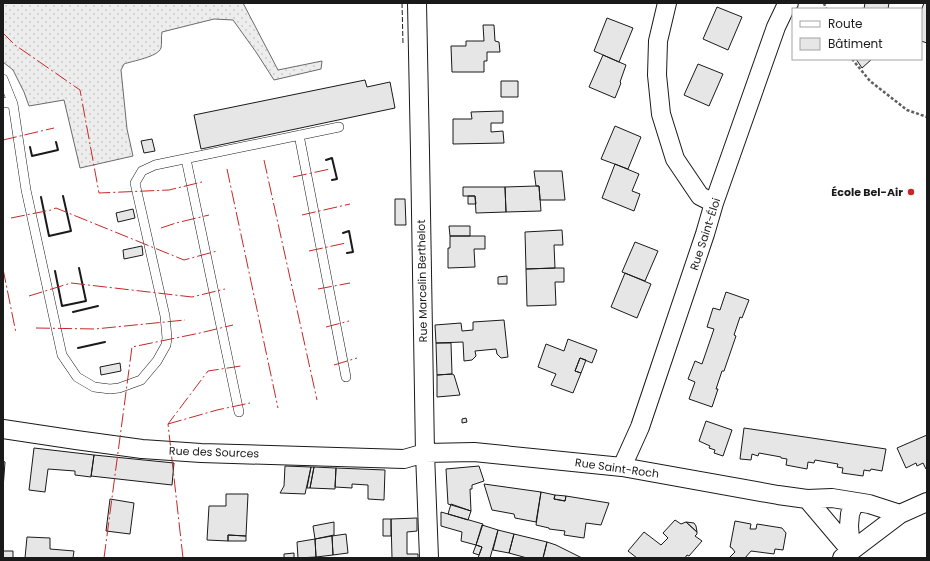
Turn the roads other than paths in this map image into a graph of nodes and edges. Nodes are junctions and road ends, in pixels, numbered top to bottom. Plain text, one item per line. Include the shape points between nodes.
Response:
1 (416, 3) edge
2 (667, 3) edge
3 (789, 3) edge
4 (3, 79) edge
5 (3, 102) edge
6 (13, 104) junction
7 (339, 127) dead end
8 (299, 135) junction
9 (186, 159) junction
10 (714, 203) junction
11 (346, 377) dead end
12 (239, 412) dead end
13 (3, 428) edge
14 (425, 453) junction
15 (622, 466) junction
16 (807, 499) junction
17 (855, 502) junction
18 (927, 502) edge
19 (900, 514) junction
20 (847, 555) edge
21 (428, 558) edge

1 - 14 street, Rue Marcelin Berthelot
2 - 10 street via 658,41 657,75 661,114 675,160 700,196
3 - 10 street, Rue Saint-Éloi via 776,27
4 - 6 lane
5 - 6 lane
6 - 9 lane via 26,190 62,355 77,377 94,387 119,388 141,380 166,345 165,316 135,183 142,171
7 - 8 lane
8 - 9 lane
8 - 11 lane
9 - 12 lane
10 - 15 street, Rue Saint-Éloi via 642,419
13 - 14 street, Rue des Sources via 142,449 201,453 404,459
14 - 15 street, Rue Saint-Roch via 474,452
14 - 21 street, Rue Marcelin Berthelot
15 - 16 street, Rue Saint-Roch
16 - 17 street, Rue Saint-Roch via 832,498
16 - 20 street
17 - 19 street, Rue Saint-Roch
17 - 20 street via 850,514
18 - 19 street
19 - 20 street

